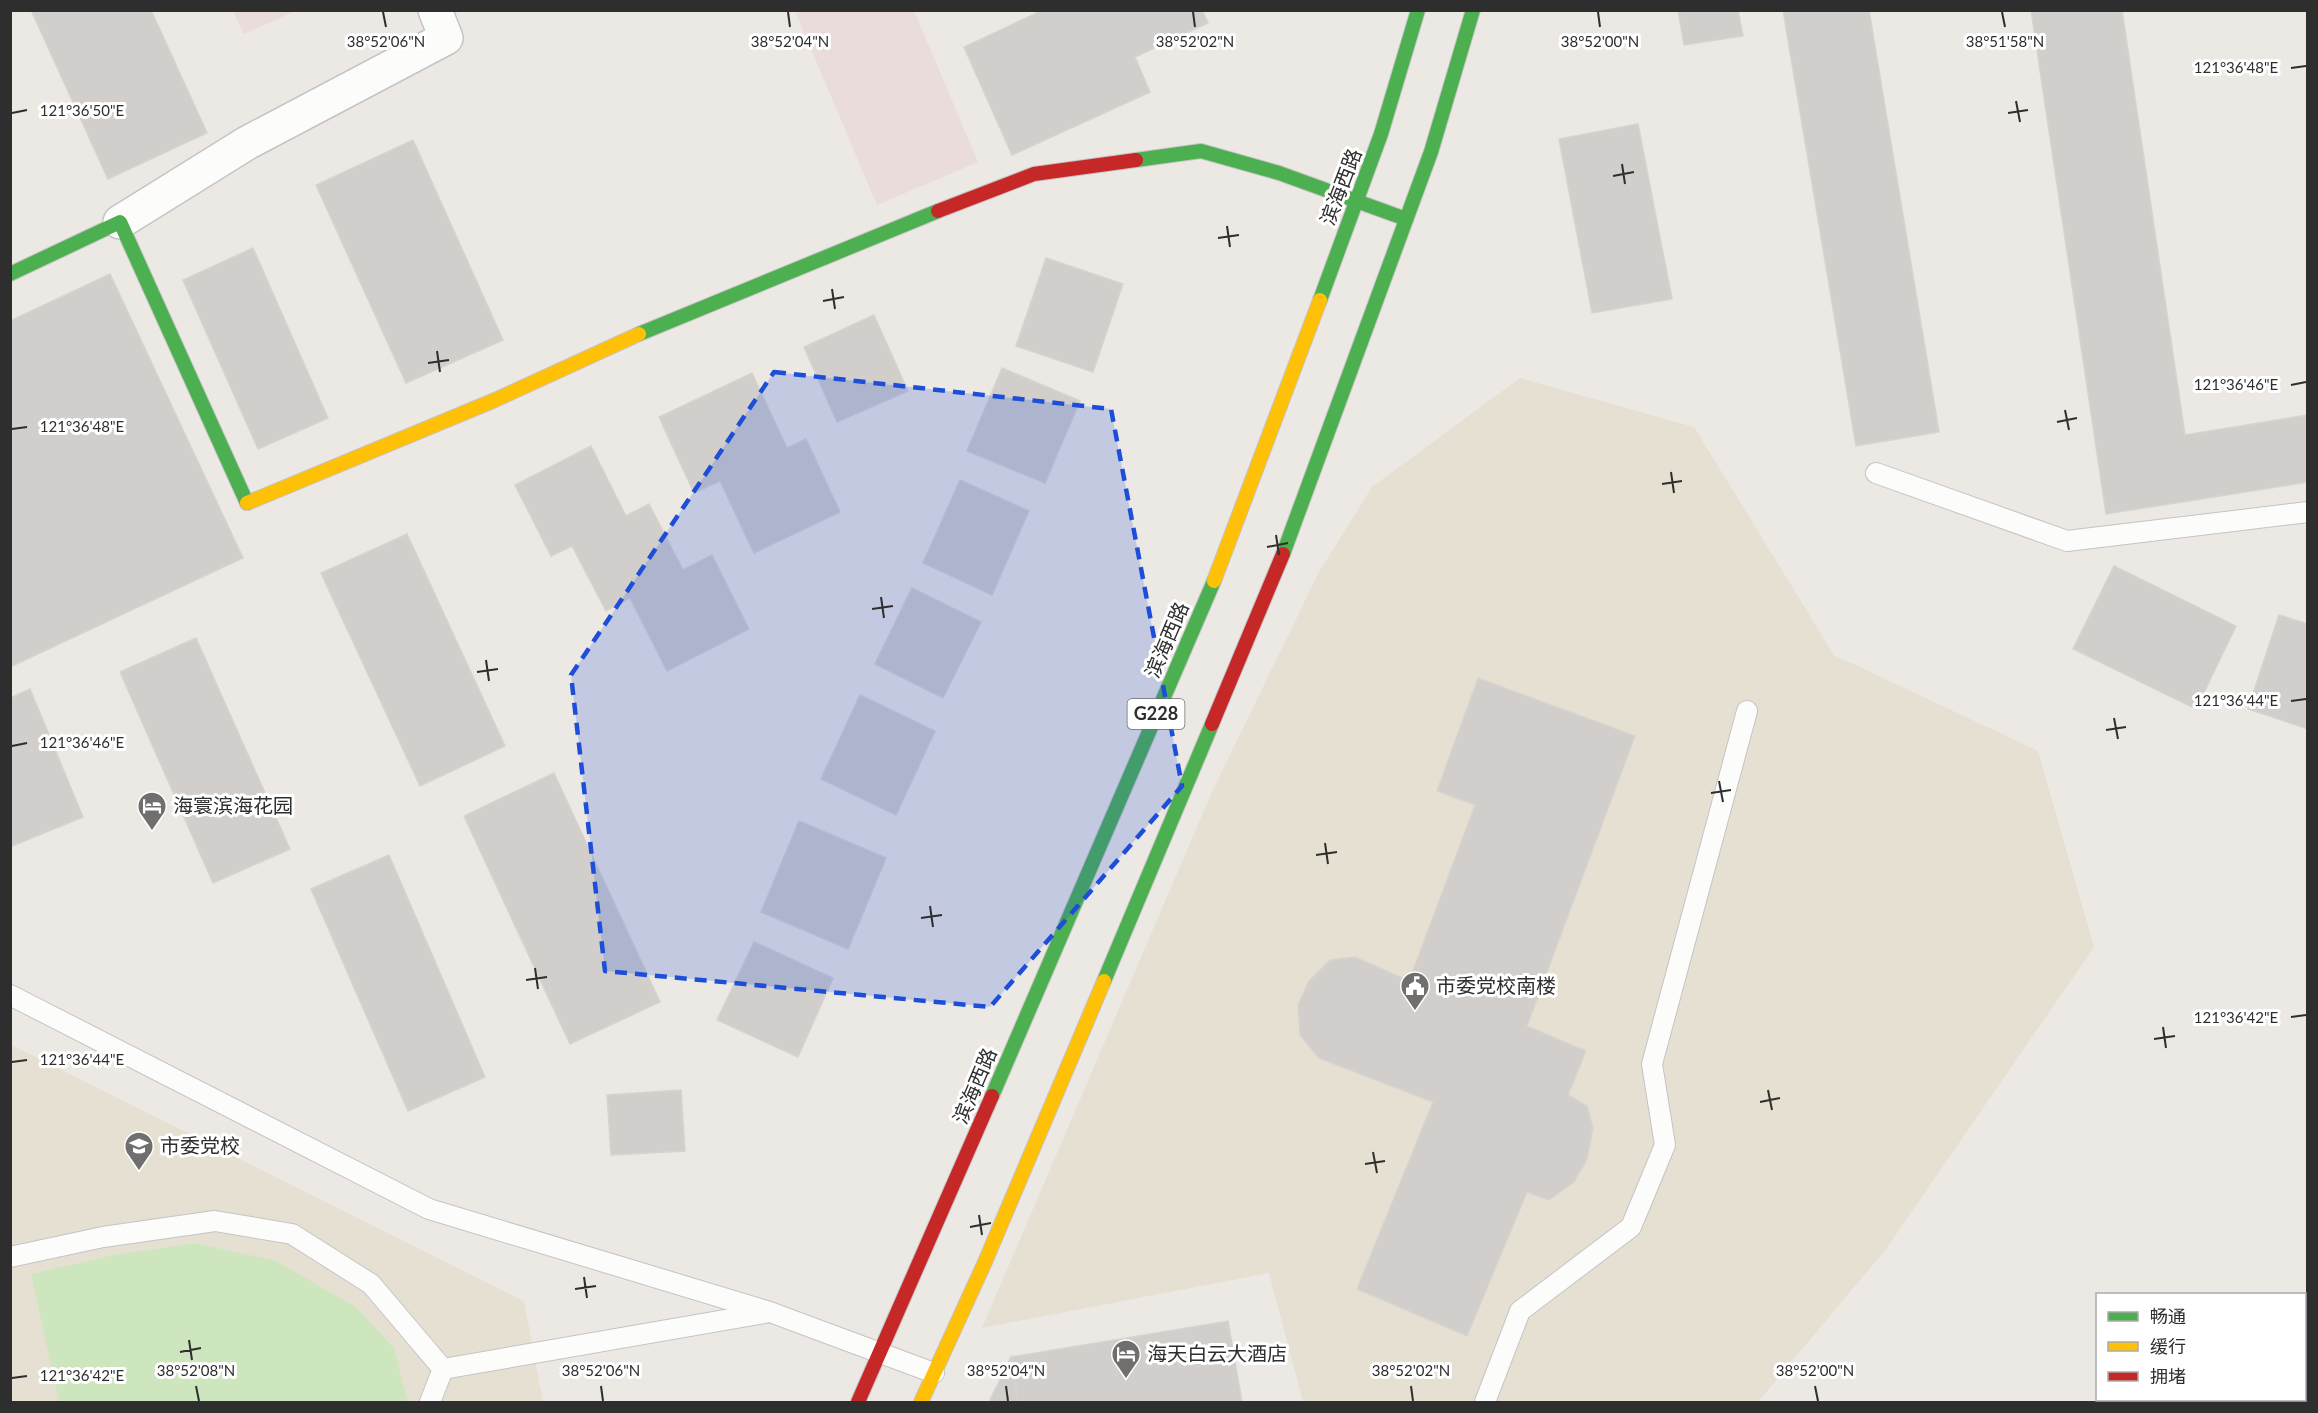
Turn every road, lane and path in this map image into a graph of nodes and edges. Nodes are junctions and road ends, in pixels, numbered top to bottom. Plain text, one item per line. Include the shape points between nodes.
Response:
1 (435, 10) edge
2 (1418, 10) edge
3 (1473, 10) edge
4 (1356, 201) junction
5 (1406, 219) junction
6 (120, 222) junction
7 (10, 274) edge
8 (1876, 473) dead end
9 (2307, 512) edge
10 (1747, 711) dead end
11 (10, 994) edge
12 (10, 1257) edge
13 (770, 1312) junction
14 (880, 1353) junction
15 (443, 1368) junction
16 (934, 1373) junction
17 (430, 1402) edge
18 (858, 1402) edge
19 (921, 1402) edge
20 (1485, 1402) edge

1 - 6 street via 446,38 247,143
2 - 4 main road, 滨海西路 / G228 via 1382,134
3 - 5 main road, G228 via 1431,152
4 - 5 main road
4 - 6 main road via 1279,173 1201,151 1034,174 659,325 495,400 246,503
4 - 14 main road, 滨海西路 / G228 via 1227,550
5 - 16 main road, G228 via 1276,571 985,1262
6 - 7 main road
8 - 9 lane via 2067,541
10 - 20 lane via 1652,1064 1665,1145 1631,1227 1520,1311
11 - 13 lane via 429,1209
12 - 15 lane via 103,1237 214,1221 292,1234 371,1284
13 - 14 lane
13 - 15 lane
14 - 16 lane
14 - 18 main road, 滨海西路 / G228
15 - 17 lane
16 - 19 main road, G228

